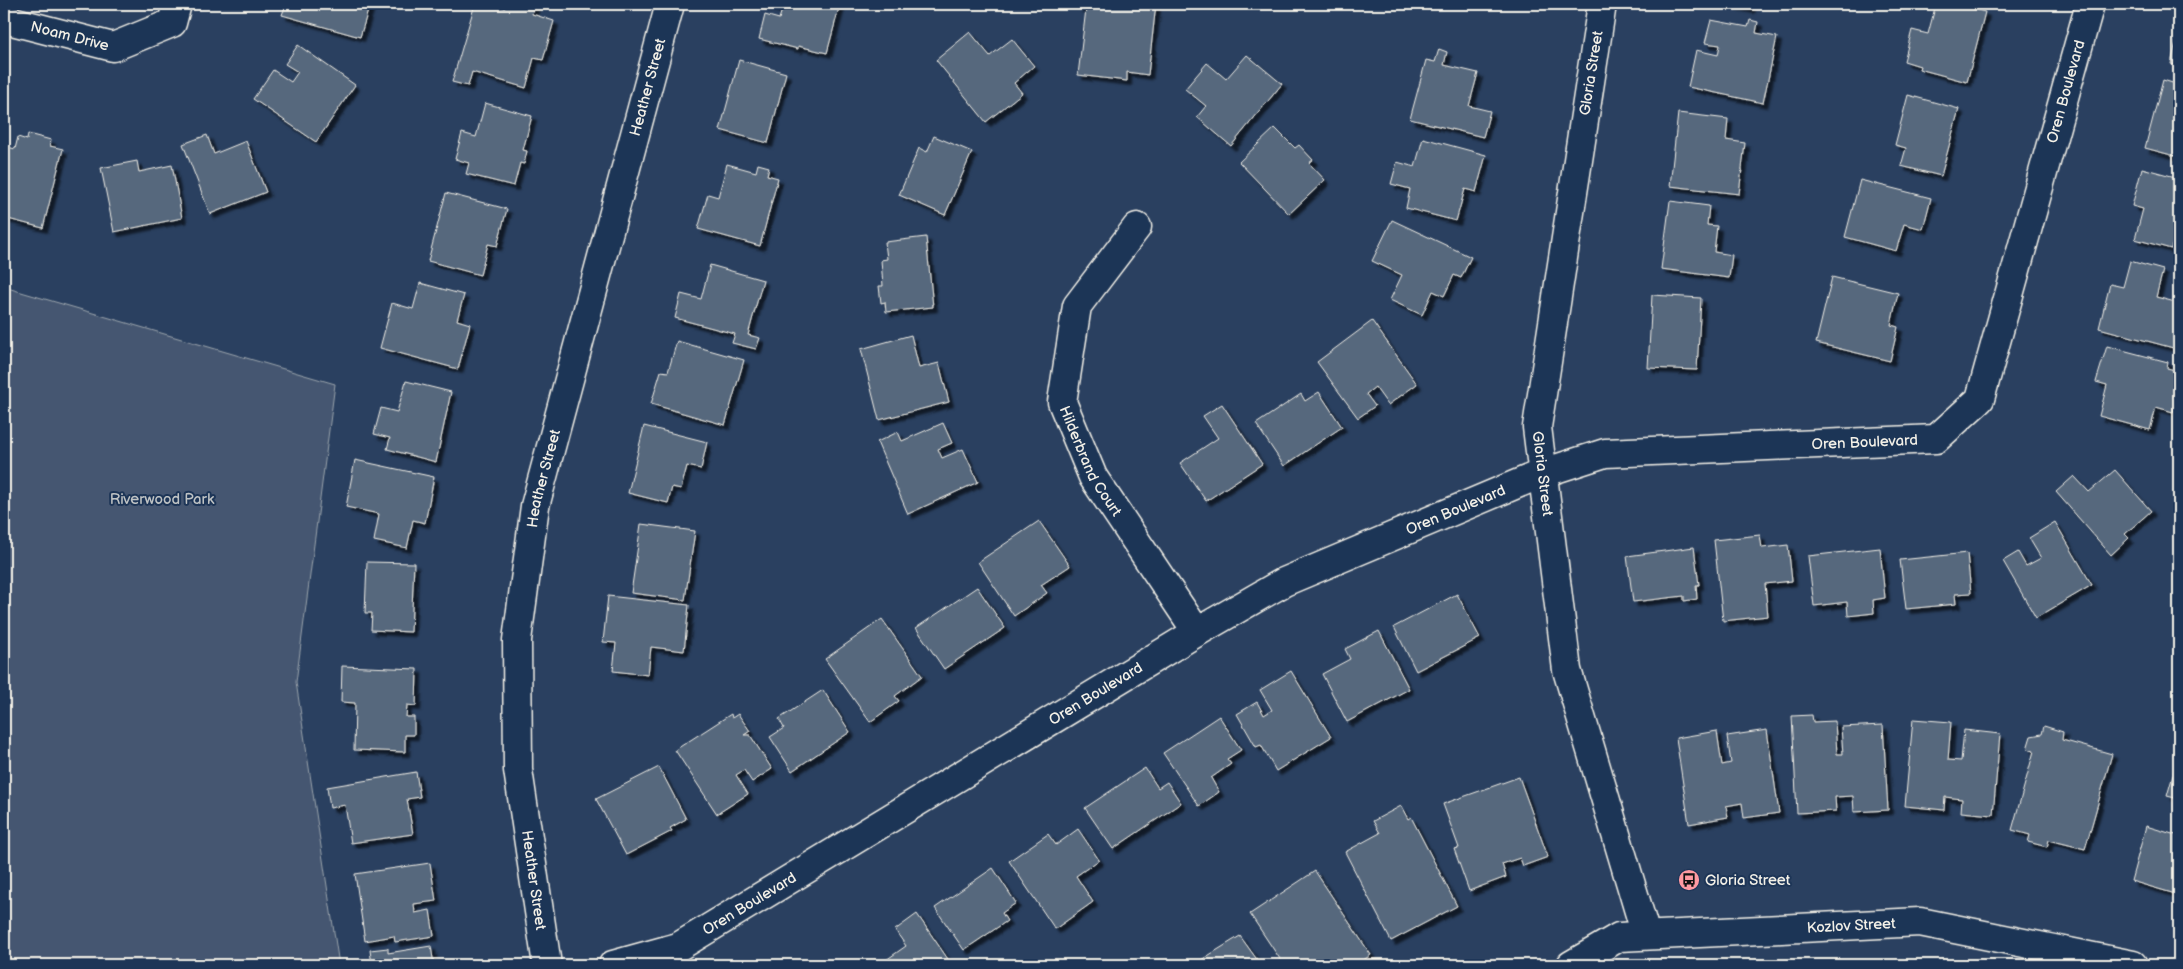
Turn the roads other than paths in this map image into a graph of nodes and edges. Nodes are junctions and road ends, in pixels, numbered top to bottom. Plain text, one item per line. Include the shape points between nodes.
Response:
1 (177, 4) edge
2 (670, 4) edge
3 (1602, 4) edge
4 (2090, 4) edge
5 (4, 19) edge
6 (1137, 227) dead end
7 (1543, 473) junction
8 (1197, 632) junction
9 (1646, 935) junction
10 (547, 965) edge
11 (613, 965) edge
12 (1571, 965) edge
13 (2133, 965) edge

1 - 5 street, Noam Drive via 172,23 113,47
2 - 10 street, Heather Street via 535,506 517,640 518,770
3 - 7 street, Gloria Street via 1537,427
4 - 7 street, Oren Boulevard via 1980,399 1936,439 1605,453
6 - 8 street, Hilderbrand Court via 1077,306 1062,402 1093,477
7 - 8 street, Oren Boulevard via 1284,582
7 - 9 street, Gloria Street via 1567,670
8 - 11 street, Oren Boulevard via 678,947
9 - 12 street, Kozlov Street via 1619,938
9 - 13 street, Kozlov Street via 1920,922

